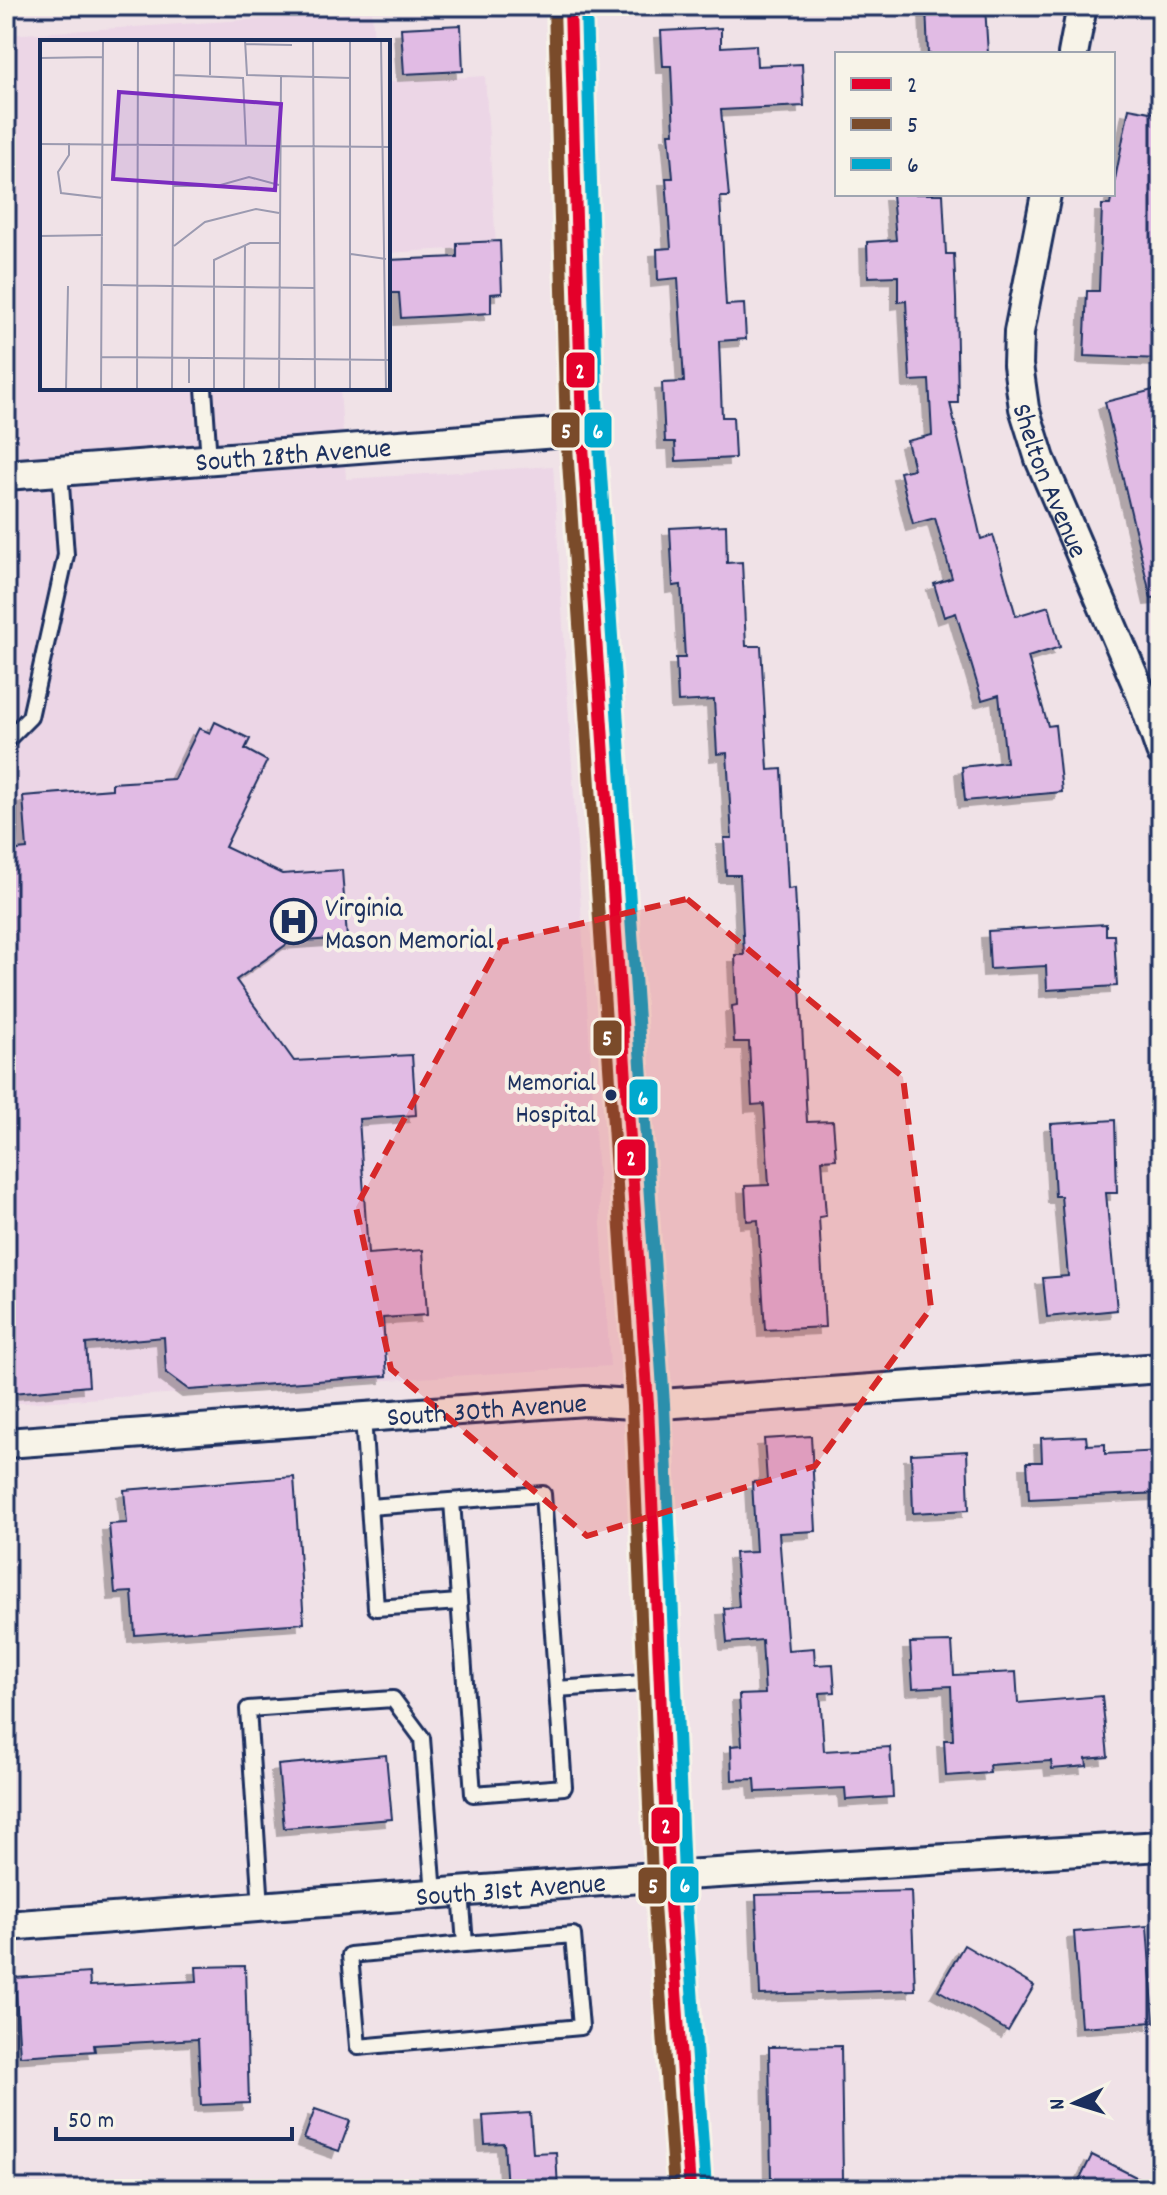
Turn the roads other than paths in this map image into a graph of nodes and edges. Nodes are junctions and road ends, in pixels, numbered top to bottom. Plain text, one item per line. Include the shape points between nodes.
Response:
1 (570, 6) edge
2 (1082, 6) edge
3 (1073, 52) edge
4 (1046, 196) edge
5 (204, 390) edge
6 (582, 431) junction
7 (209, 460) junction
8 (60, 471) junction
9 (6, 475) edge
10 (6, 741) edge
11 (1161, 751) edge
12 (1161, 1368) edge
13 (648, 1405) junction
14 (363, 1417) junction
15 (6, 1443) edge
16 (452, 1501) junction
17 (369, 1507) junction
18 (459, 1602) junction
19 (660, 1682) junction
20 (557, 1689) junction
21 (1161, 1846) edge
22 (668, 1876) junction
23 (448, 1893) junction
24 (261, 1907) junction
25 (6, 1926) edge
26 (465, 1944) junction
27 (690, 2189) edge

1 - 6 main road
2 - 3 street
4 - 11 street, Shelton Avenue via 1019,332 1024,408 1040,459
5 - 7 lane
6 - 7 street, South 28th Avenue
6 - 13 main road
7 - 8 street, South 28th Avenue
8 - 9 street, South 28th Avenue
8 - 10 lane via 66,555 30,717
12 - 13 street, South 30th Avenue
13 - 14 street, South 30th Avenue via 585,1401
13 - 19 main road
14 - 15 street, South 30th Avenue
14 - 17 lane
16 - 17 lane
16 - 18 lane
16 - 20 lane via 543,1494
17 - 18 lane via 376,1608
18 - 20 lane via 473,1794 564,1787
19 - 20 lane
19 - 22 main road
21 - 22 street, South 31st Avenue
22 - 23 street, South 31st Avenue
22 - 27 main road
23 - 24 street, South 31st Avenue
23 - 24 lane via 422,1738 393,1699 248,1709
23 - 26 lane
24 - 25 street, South 31st Avenue
26 - 26 lane via 573,1935 581,2027 358,2047 350,1955

